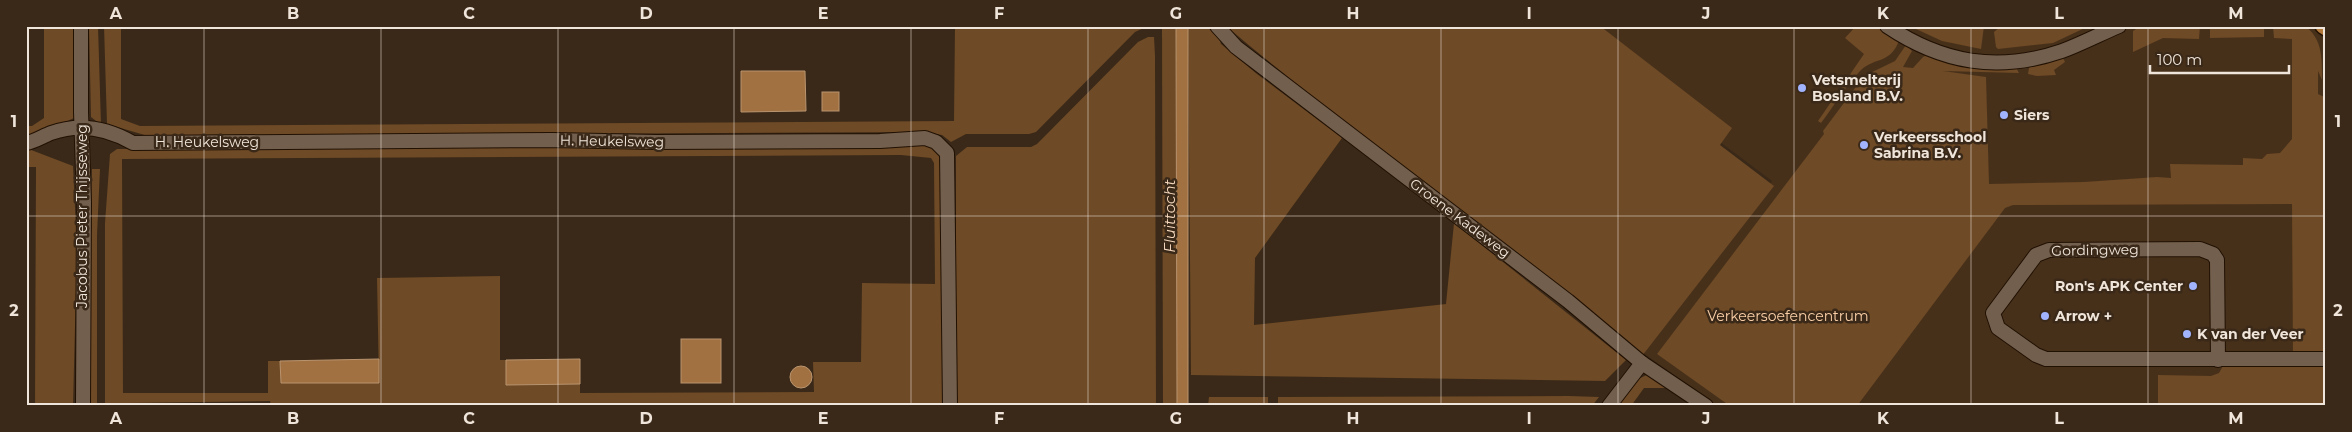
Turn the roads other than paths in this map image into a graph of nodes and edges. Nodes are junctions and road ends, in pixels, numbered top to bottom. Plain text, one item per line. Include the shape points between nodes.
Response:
1 (81, 26) edge
2 (1217, 26) edge
3 (1886, 26) edge
4 (2119, 26) edge
5 (82, 127) junction
6 (26, 143) edge
7 (2326, 359) edge
8 (2218, 360) junction
9 (1642, 362) junction
10 (83, 406) edge
11 (950, 406) edge
12 (1609, 406) edge
13 (1706, 406) edge

1 - 5 street, Jacobus Pieter Thijsseweg
2 - 9 street, Groene Kadeweg via 1236,47 1568,301
3 - 4 street via 1940,55 1988,62 2030,60
5 - 6 street, H. Heukelsweg via 58,130
5 - 10 street, Jacobus Pieter Thijsseweg
5 - 11 street, H. Heukelsweg via 116,133 132,143 880,141 925,138 936,142 947,153
7 - 8 street, Gordingweg
8 - 8 street, Gordingweg via 2046,359 1998,328 1993,313 2041,252 2200,249 2213,254 2218,260
9 - 12 street
9 - 13 street, Groene Kadeweg

